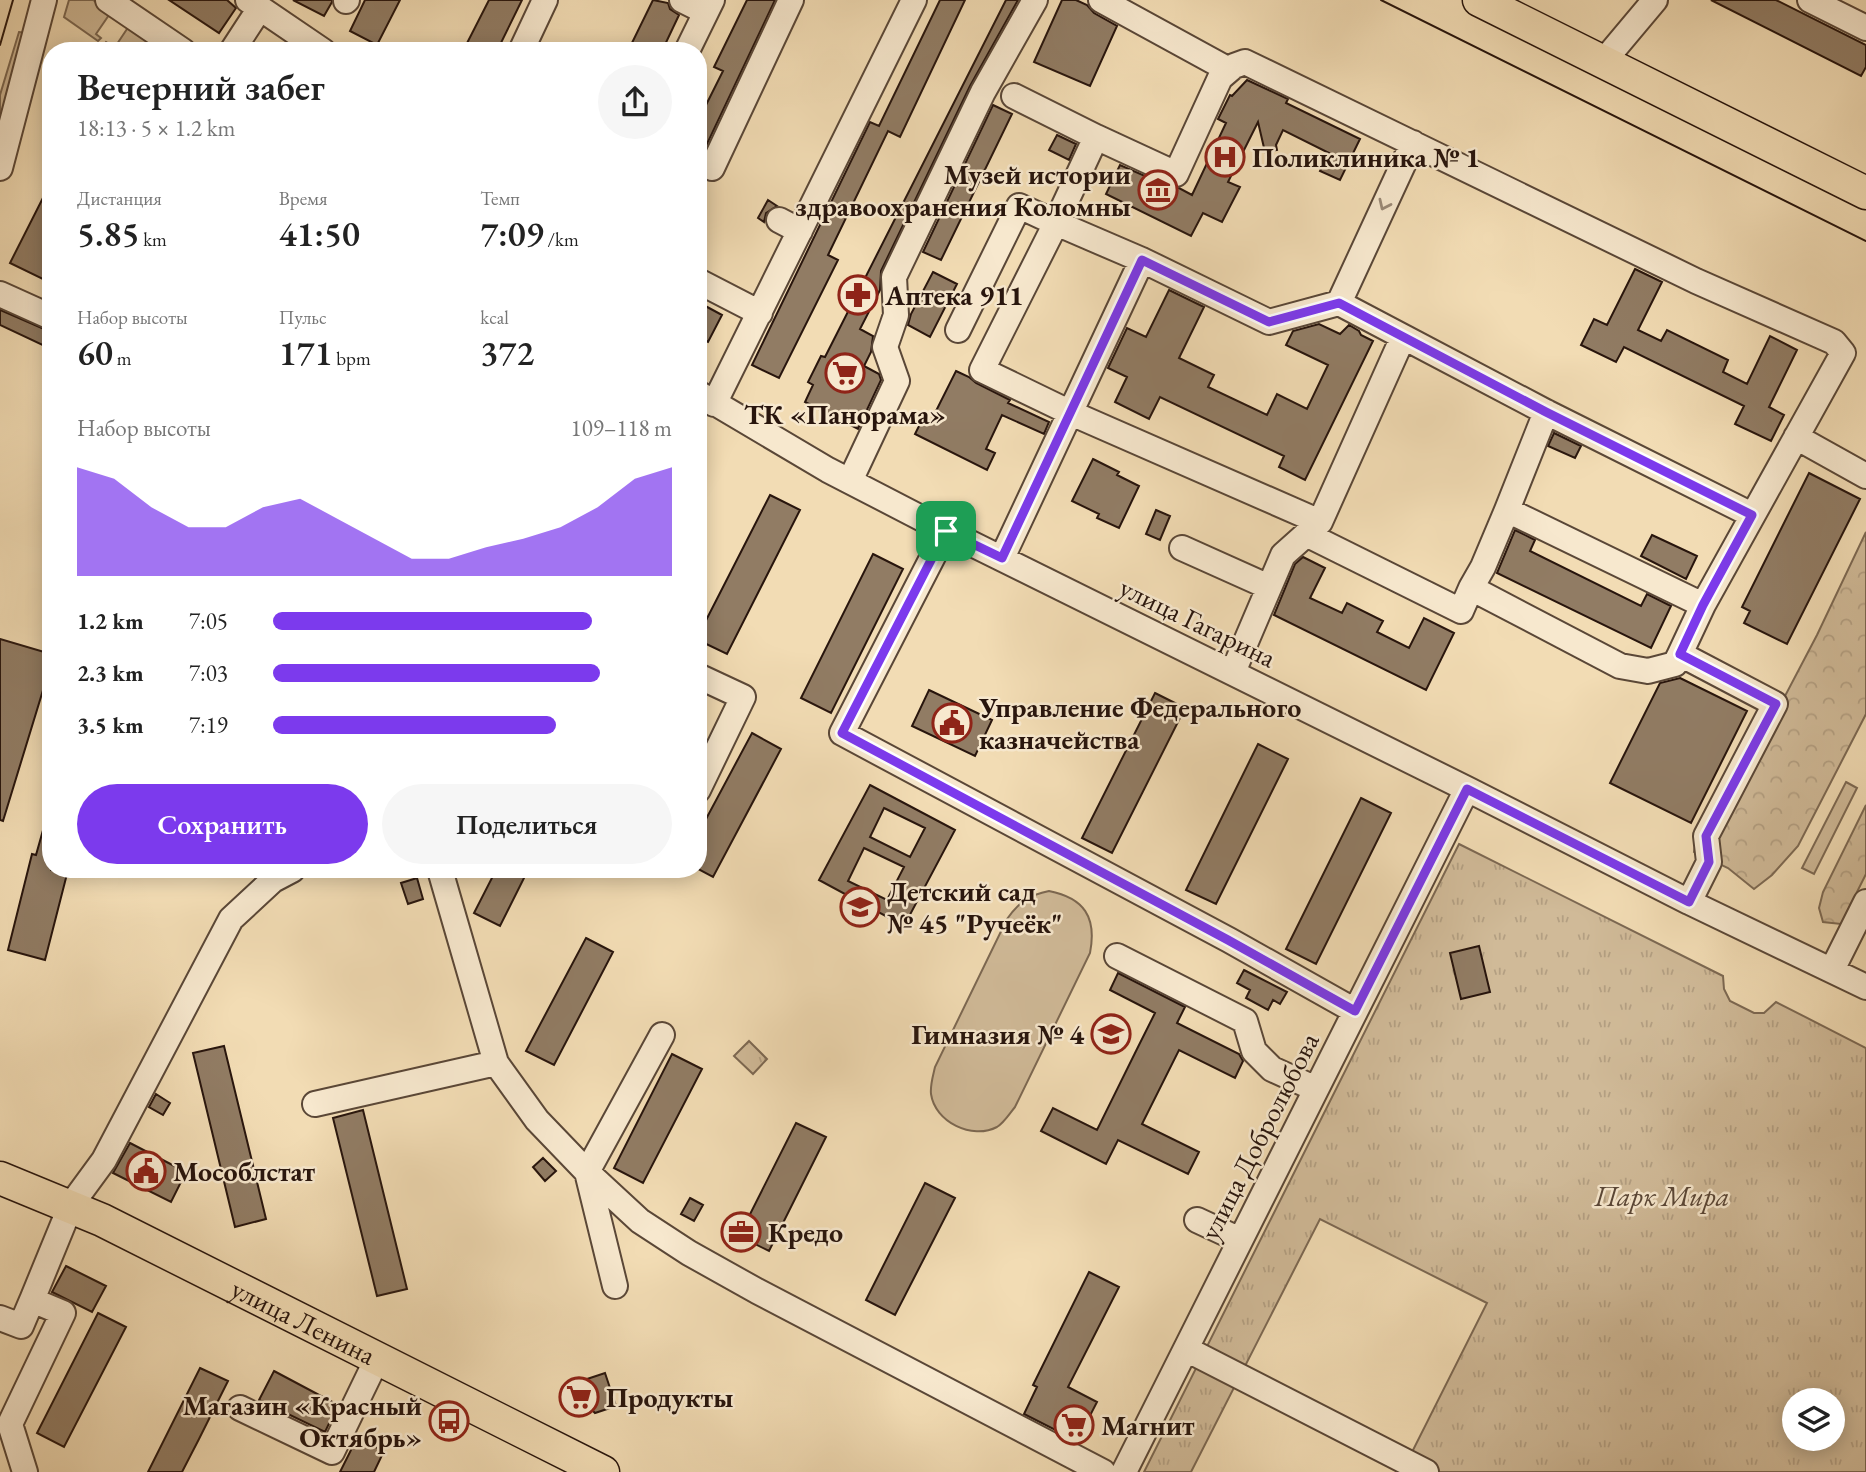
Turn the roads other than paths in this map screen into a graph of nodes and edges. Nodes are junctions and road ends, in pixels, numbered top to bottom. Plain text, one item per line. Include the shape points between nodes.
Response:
1 (44, 0) edge
2 (108, 0) edge
3 (545, 0) edge
4 (682, 0) edge
5 (791, 0) edge
6 (914, 0) edge
7 (933, 0) edge
8 (1035, 0) edge
9 (1101, 0) edge
10 (1479, 0) edge
11 (1655, 0) edge
12 (1810, 0) edge
13 (254, 4) edge
14 (709, 6) edge
15 (1866, 28) edge
16 (170, 42) edge
17 (236, 42) edge
18 (310, 42) edge
19 (525, 42) edge
20 (691, 42) edge
21 (1602, 62) junction
22 (1228, 70) junction
23 (1014, 96) dead end
24 (864, 102) junction
25 (1096, 137) junction
26 (1413, 144) junction
27 (0, 168) edge
28 (712, 168) dead end
29 (1866, 193) edge
30 (1056, 223) junction
31 (1142, 260) junction
32 (707, 286) edge
33 (0, 294) edge
34 (1339, 303) junction
35 (42, 313) edge
36 (760, 313) junction
37 (958, 330) dead end
38 (1403, 337) junction
39 (707, 396) edge
40 (707, 399) edge
41 (1546, 412) junction
42 (1071, 413) junction
43 (1796, 437) junction
44 (1866, 476) edge
45 (850, 481) junction
46 (1507, 510) junction
47 (1752, 515) junction
48 (1313, 528) junction
49 (946, 531) junction
50 (1182, 548) dead end
51 (1002, 558) junction
52 (1269, 587) junction
53 (1471, 588) junction
54 (1703, 605) junction
55 (1680, 654) junction
56 (1233, 672) junction
57 (707, 680) edge
58 (707, 771) edge
59 (1467, 789) junction
60 (277, 878) edge
61 (442, 878) edge
62 (1689, 902) junction
63 (1866, 902) edge
64 (1116, 956) dead end
65 (1832, 970) junction
66 (1866, 987) edge
67 (1355, 1011) junction
68 (662, 1035) dead end
69 (496, 1063) junction
70 (1316, 1089) junction
71 (315, 1104) dead end
72 (587, 1172) junction
73 (0, 1178) edge
74 (71, 1205) junction
75 (1197, 1220) dead end
76 (1240, 1240) junction
77 (615, 1286) dead end
78 (32, 1300) junction
79 (0, 1318) edge
80 (1186, 1349) junction
81 (377, 1359) junction
82 (240, 1408) dead end
83 (571, 1465) edge
84 (25, 1472) edge
85 (603, 1472) edge
86 (1103, 1472) edge
87 (1124, 1472) edge
88 (1426, 1472) edge

1 - 27 street
2 - 16 street
3 - 19 street
4 - 14 street
5 - 28 street
6 - 24 street
7 - 24 street via 879,109
8 - 45 street via 983,92 894,276 896,315 884,347 897,381
9 - 22 street
10 - 21 main road
11 - 21 street
12 - 15 street
13 - 17 street
13 - 18 street
14 - 20 street
21 - 29 main road
22 - 25 street via 1220,78 1176,174
22 - 26 street via 1245,62
23 - 25 street
24 - 36 street via 789,225
25 - 30 street
26 -> 34 street
26 - 43 street via 1696,281 1834,342 1843,353
30 - 31 street
30 - 37 street via 1019,206
30 - 42 street via 982,370
31 - 34 street via 1269,322
31 - 42 street
32 - 36 street
33 - 35 street
34 - 38 street
36 - 39 street
38 - 41 street
38 - 48 street
40 - 45 street, улица Гагарина
41 - 46 street
41 - 47 street
42 - 48 street
42 - 51 street
43 - 44 street
43 - 47 street
45 - 49 street, улица Гагарина
46 - 53 street
46 - 54 street
47 - 54 street
48 - 52 street via 1283,555
48 - 53 street via 1461,611
49 - 51 street, улица Гагарина
49 - 67 street via 842,733
50 - 52 street
51 - 56 street, улица Гагарина
52 - 56 street
53 - 55 street via 1620,666 1648,671 1675,664
54 - 55 street
55 - 62 street via 1776,704 1706,836 1709,862
56 - 59 street, улица Гагарина
57 - 58 street via 743,697
59 - 62 street, улица Гагарина
59 - 67 street, улица Добролюбова
60 - 74 street via 232,919 110,1149
61 - 69 street
62 - 65 street, улица Гагарина
63 - 65 street
64 - 70 street via 1245,1021 1254,1051 1272,1069
65 - 66 street, улица Гагарина
67 - 70 street, улица Добролюбова
68 - 72 street
69 - 71 street
69 - 72 street via 537,1120
70 - 76 street, улица Добролюбова
72 - 77 street
72 - 86 street via 640,1221 689,1253
73 - 74 main road, улица Ленина
74 - 78 street
74 - 81 main road, улица Ленина
75 - 76 street
76 - 80 street, улица Добролюбова
78 - 79 street via 21,1326
78 - 84 street via 63,1313 10,1424
80 - 87 street, улица Добролюбова
80 - 88 street
81 - 82 street via 332,1452
81 - 83 main road, улица Ленина
83 - 85 main road, улица Ленина

